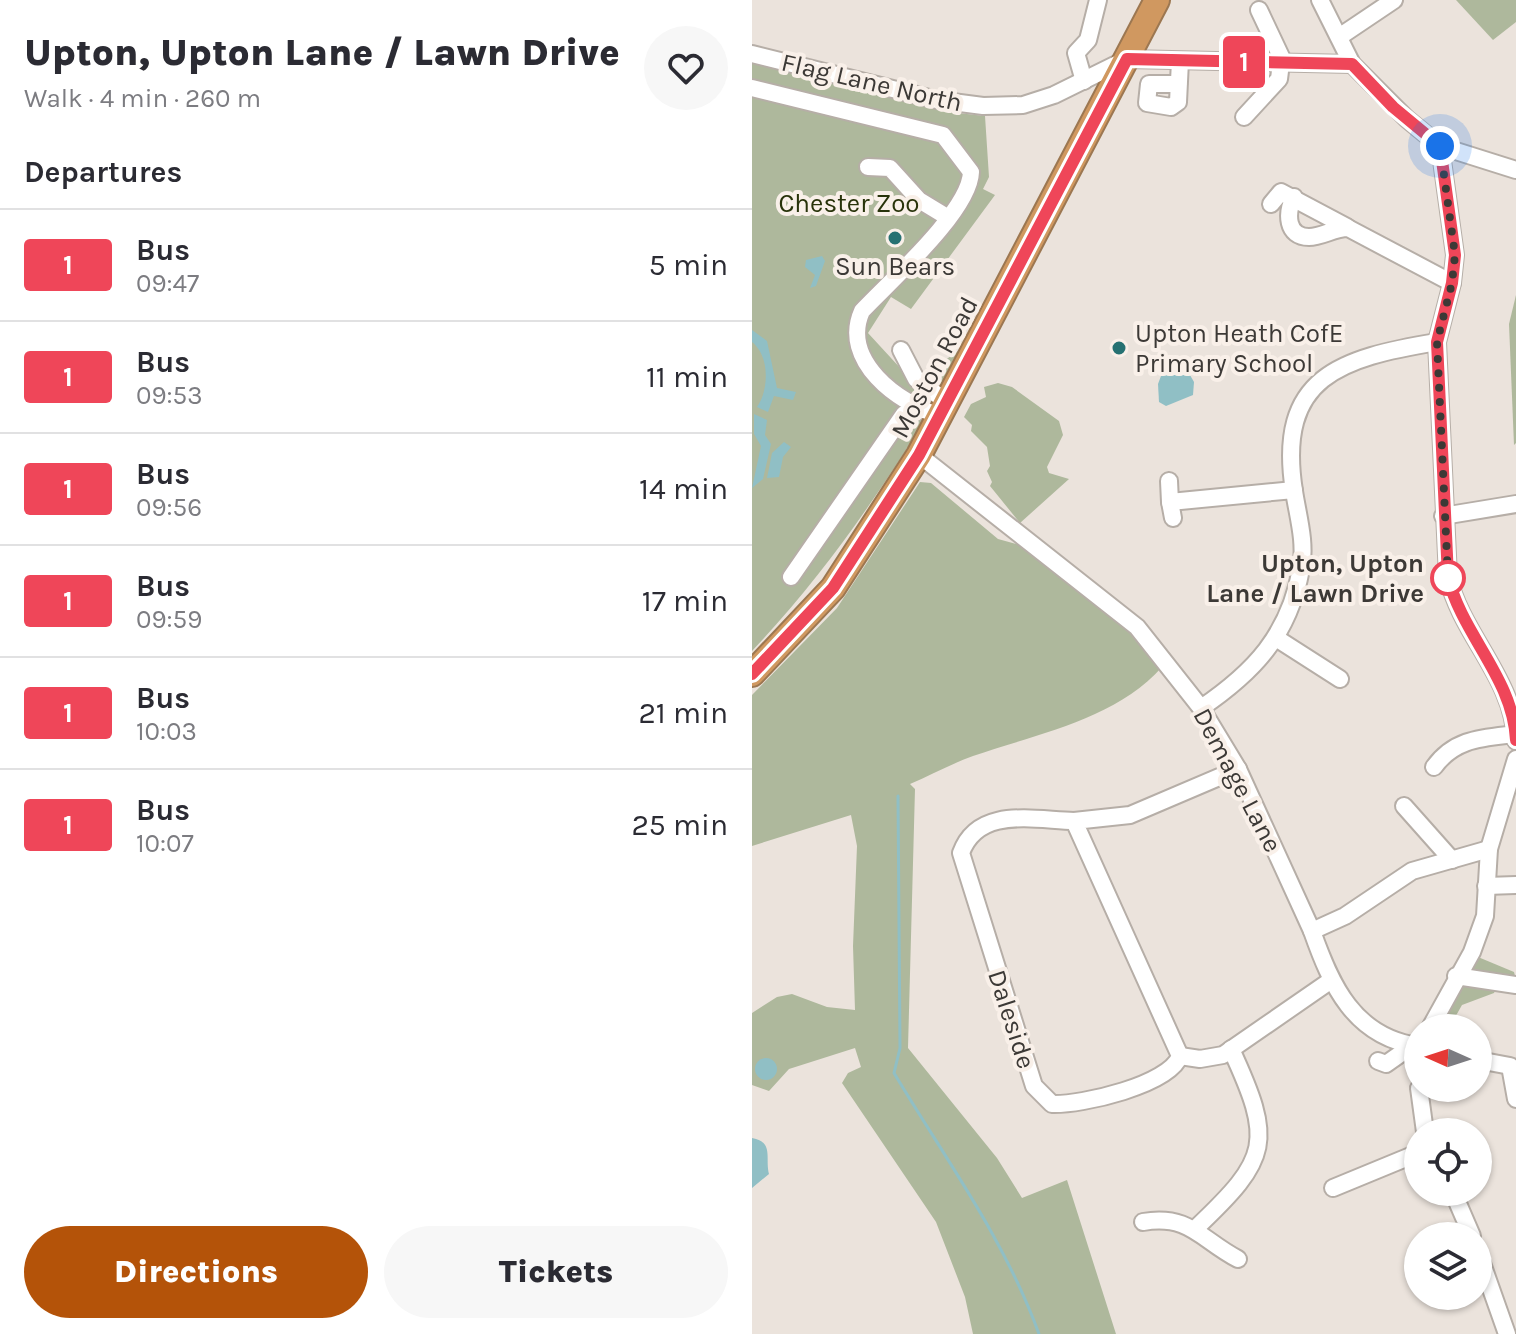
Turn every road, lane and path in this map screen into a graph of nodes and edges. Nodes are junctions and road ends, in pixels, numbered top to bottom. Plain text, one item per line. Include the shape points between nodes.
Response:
1 (1098, 0) edge
2 (1157, 0) edge
3 (1320, 0) edge
4 (1394, 0) edge
5 (1259, 10) dead end
6 (1339, 37) junction
7 (752, 54) edge
8 (1127, 59) junction
9 (1180, 61) junction
10 (1282, 63) junction
11 (1352, 64) junction
12 (1084, 81) junction
13 (1179, 84) dead end
14 (752, 88) edge
15 (1244, 117) dead end
16 (1440, 146) junction
17 (868, 167) dead end
18 (1516, 170) edge
19 (1294, 197) junction
20 (1271, 204) dead end
21 (947, 217) junction
22 (1348, 228) junction
23 (1452, 283) junction
24 (1437, 342) junction
25 (901, 350) dead end
26 (937, 410) junction
27 (919, 455) junction
28 (1169, 481) dead end
29 (1294, 490) junction
30 (1516, 504) edge
31 (1443, 516) junction
32 (791, 577) dead end
33 (1276, 638) junction
34 (752, 674) edge
35 (1340, 679) dead end
36 (1201, 708) junction
37 (1516, 734) edge
38 (1516, 741) edge
39 (1516, 759) edge
40 (1434, 767) dead end
41 (1238, 769) junction
42 (1404, 806) dead end
43 (1074, 821) junction
44 (1489, 849) junction
45 (1452, 860) junction
46 (1516, 885) edge
47 (1486, 886) junction
48 (1312, 931) junction
49 (1456, 976) junction
50 (1330, 981) junction
51 (1516, 985) edge
52 (1437, 1014) edge
53 (1404, 1042) edge
54 (1231, 1049) junction
55 (1404, 1053) edge
56 (1180, 1056) junction
57 (1378, 1061) dead end
58 (1492, 1063) edge
59 (1516, 1099) edge
60 (1404, 1159) edge
61 (1333, 1188) dead end
62 (1143, 1222) dead end
63 (1196, 1228) junction
64 (1238, 1259) dead end
65 (1492, 1292) edge
66 (1507, 1334) edge

1 - 12 street via 1088,40 1076,53
2 - 8 highway, Moston Road
3 - 6 street
4 - 6 street
5 - 10 street
6 - 11 street
7 - 12 street, Flag Lane North via 937,100 983,106 1023,105
8 - 9 street
8 - 12 street, Flag Lane North
8 - 26 highway, Moston Road
9 - 10 street
9 - 13 street
10 - 11 street
10 - 15 street via 1279,79
11 - 16 street
14 - 21 street via 943,135 971,172 968,188
16 - 18 street
16 - 23 street via 1455,255
17 - 21 street via 890,168 919,200
19 - 20 street via 1281,192
19 - 22 street
19 - 22 street via 1288,216 1297,233 1315,237
21 - 26 street via 938,234 862,311 856,324 858,350 870,370
22 - 23 street
23 - 24 street
24 - 29 street via 1355,360 1303,398 1294,420
24 - 31 street
25 - 26 street
26 - 27 highway, Moston Road
26 - 32 street via 904,414
27 - 34 highway, Moston Road via 833,588
27 - 36 street, Demage Lane via 1137,627
28 - 29 street via 1172,510
29 - 33 street via 1302,530 1301,568
30 - 31 street
31 - 37 street via 1451,591 1506,693
33 - 35 street
33 - 36 street via 1255,667
36 - 41 street, Demage Lane
37 - 38 street
37 - 40 street via 1464,741 1452,746
39 - 44 street
41 - 43 street, Daleside via 1130,815
41 - 48 street, Demage Lane
42 - 45 street
43 - 56 street
43 - 56 street, Daleside via 986,823 967,836 961,853 1034,1086 1052,1104 1081,1101 1156,1080 1176,1066
44 - 45 street
44 - 47 street
45 - 48 street via 1412,871 1345,916
46 - 47 street
47 - 49 street via 1485,916
48 - 50 street, Demage Lane
49 - 51 street
49 - 52 street
50 - 53 street, Demage Lane via 1360,1021 1380,1035
50 - 54 street
54 - 56 street via 1200,1059
54 - 63 street via 1254,1100 1259,1146 1247,1177
55 - 57 street via 1386,1064
58 - 59 street via 1510,1066
60 - 61 street
62 - 63 street via 1171,1220
63 - 64 street
65 - 66 street

